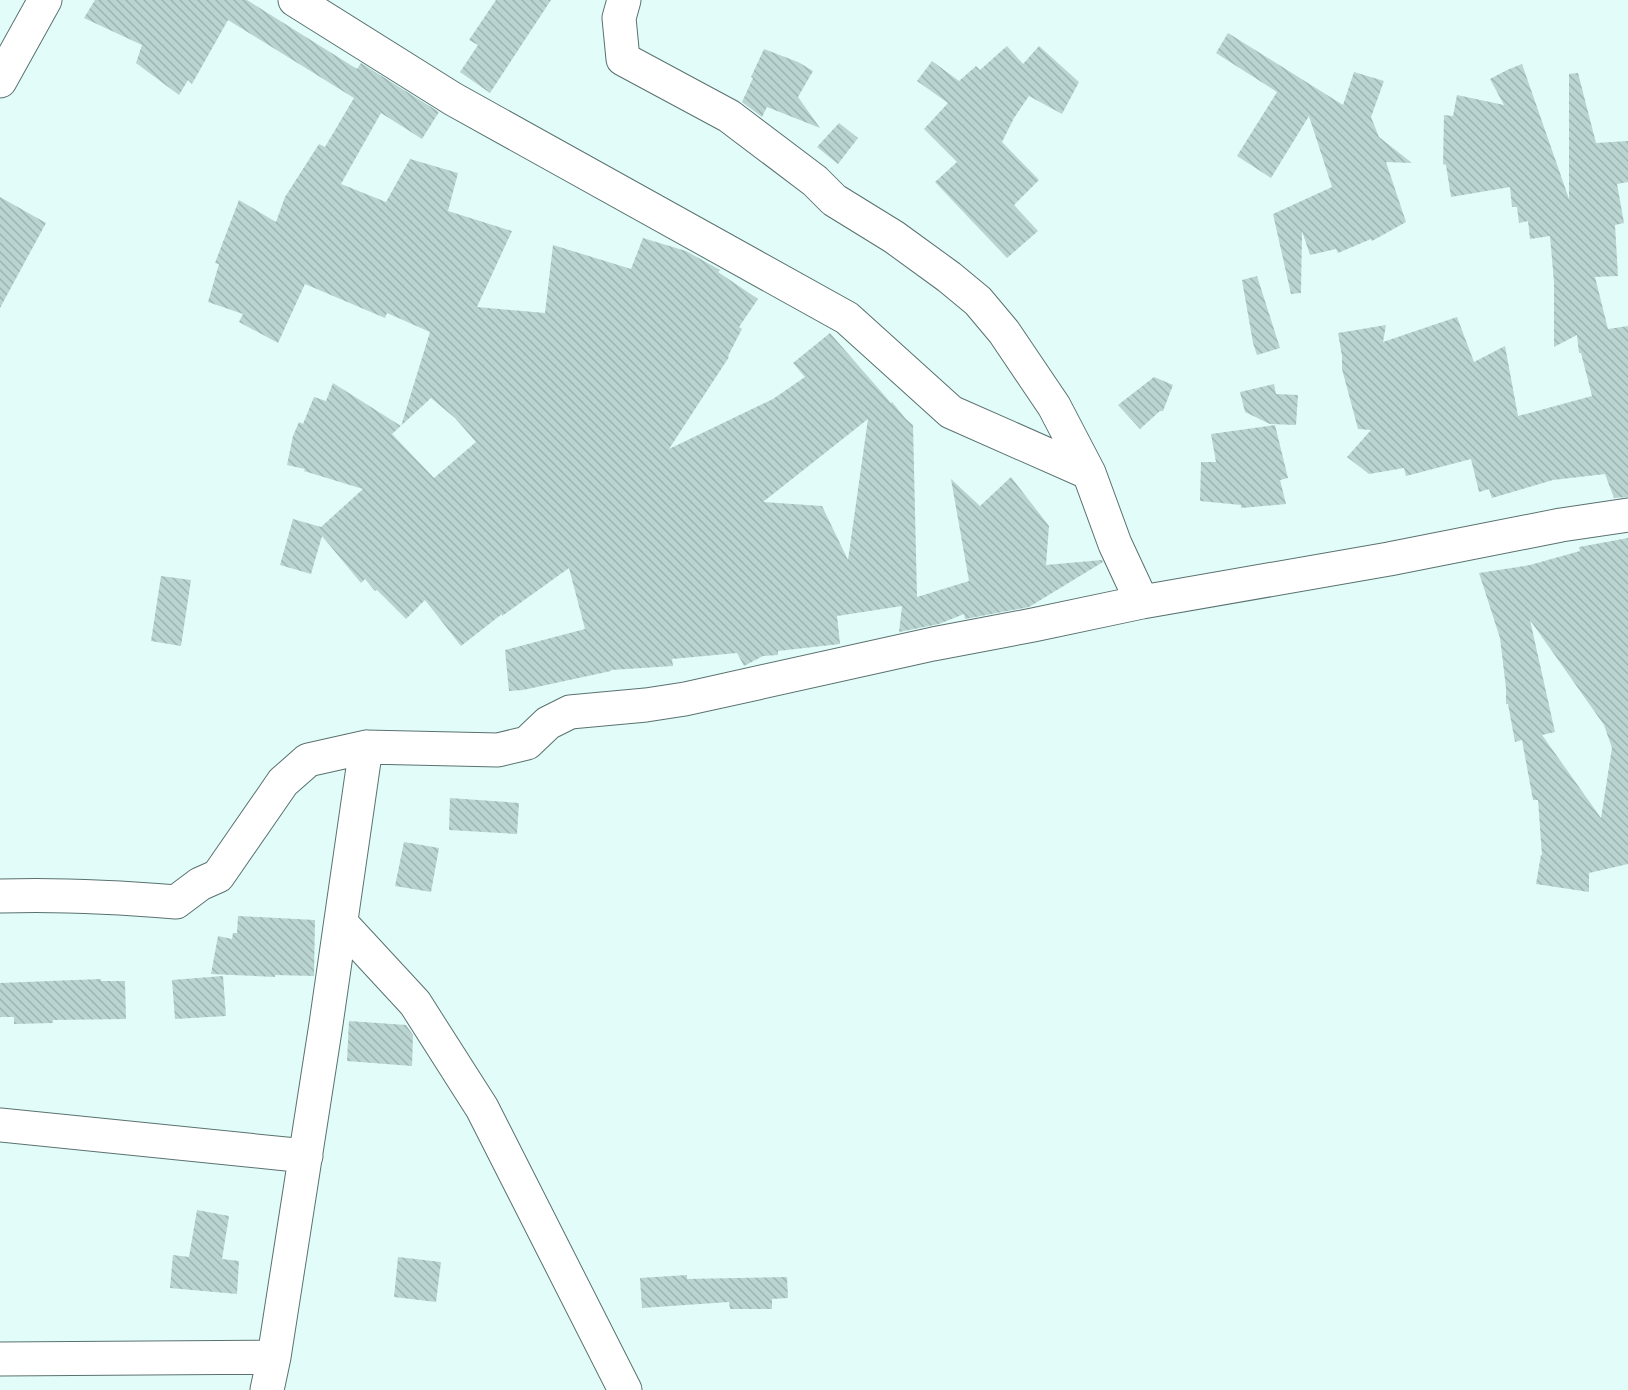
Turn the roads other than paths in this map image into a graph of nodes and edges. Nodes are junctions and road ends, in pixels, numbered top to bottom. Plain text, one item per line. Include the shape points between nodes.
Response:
1 (45, 0) edge
2 (296, 0) edge
3 (624, 0) edge
4 (0, 81) edge
5 (1089, 473) junction
6 (1628, 515) edge
7 (1142, 602) junction
8 (366, 747) junction
9 (0, 896) edge
10 (340, 923) junction
11 (0, 1125) edge
12 (306, 1156) junction
13 (274, 1357) junction
14 (0, 1359) edge
15 (267, 1390) edge
16 (625, 1390) edge

1 - 4 street
2 - 5 street via 453,99 848,318 951,412
3 - 5 street via 618,18 623,59 729,116 834,200 894,237 978,301 1054,406
5 - 7 street
6 - 7 street
7 - 8 street via 685,699 570,712 548,723 527,743 498,750
8 - 9 street via 308,760 283,782 218,876 176,902 49,894
8 - 10 street
10 - 12 street
10 - 16 street via 415,1003 482,1108
11 - 12 street
12 - 13 street
13 - 14 street
13 - 15 street

